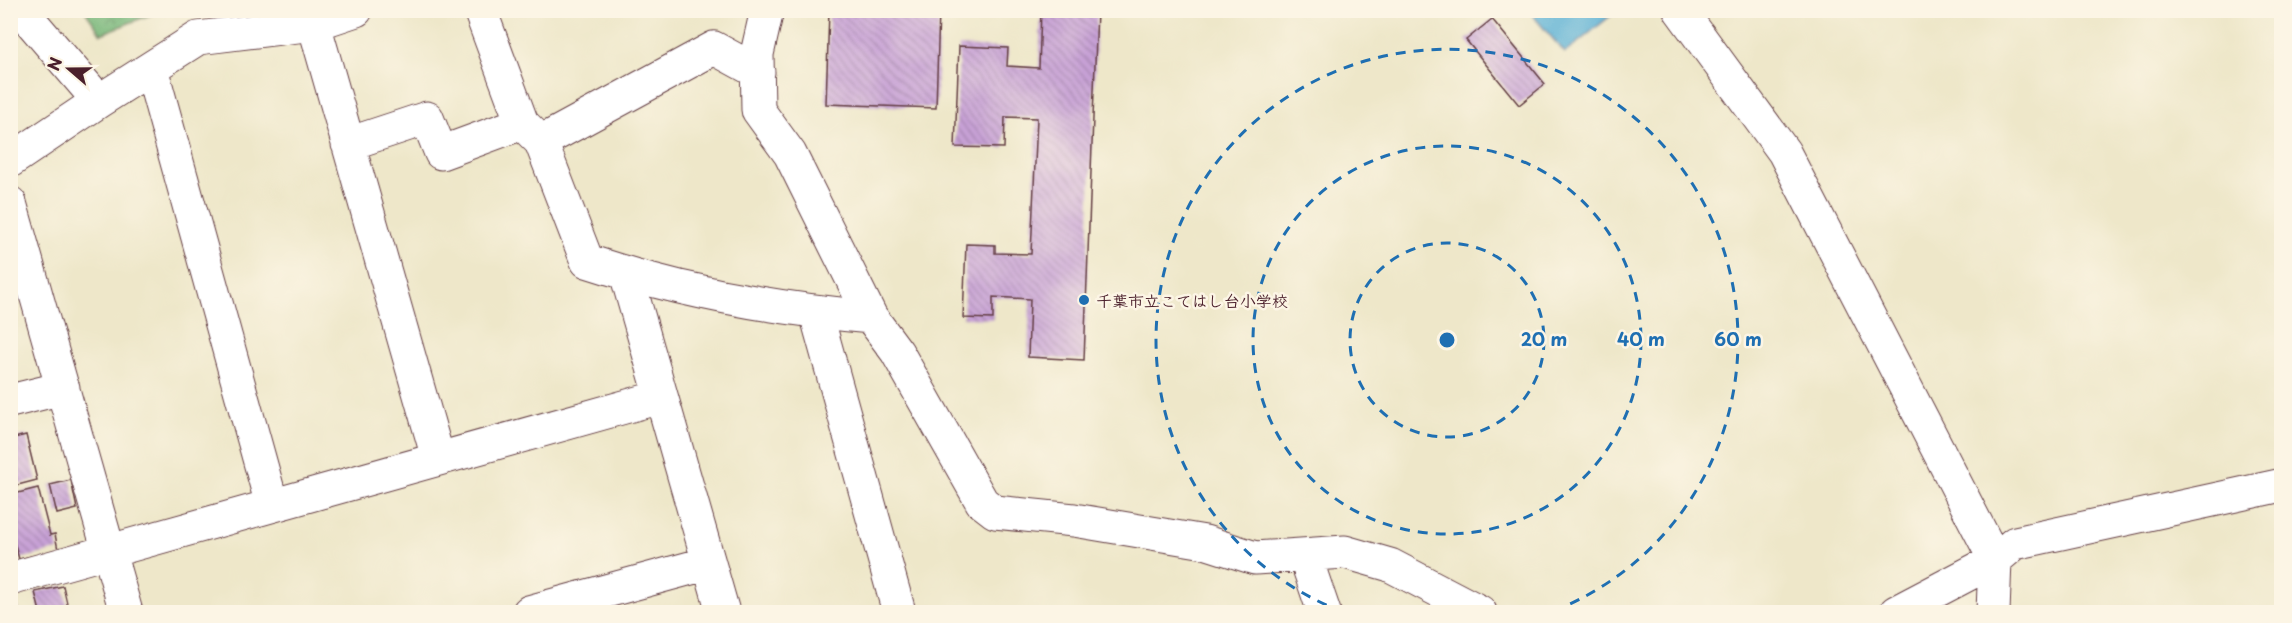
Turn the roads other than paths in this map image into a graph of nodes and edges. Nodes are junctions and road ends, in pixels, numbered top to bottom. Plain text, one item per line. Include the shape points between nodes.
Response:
1 (21, 10) edge
2 (356, 10) edge
3 (480, 10) edge
4 (767, 10) edge
5 (1680, 10) edge
6 (314, 24) junction
7 (151, 68) junction
8 (758, 72) junction
9 (99, 101) junction
10 (531, 133) junction
11 (348, 144) junction
12 (10, 161) edge
13 (12, 218) edge
14 (626, 273) junction
15 (816, 313) junction
16 (871, 317) junction
17 (63, 388) junction
18 (660, 397) junction
19 (10, 400) edge
20 (438, 458) junction
21 (2282, 485) edge
22 (272, 505) junction
23 (108, 552) junction
24 (1305, 556) junction
25 (1995, 560) junction
26 (709, 563) junction
27 (10, 579) edge
28 (126, 612) edge
29 (529, 612) edge
30 (723, 612) edge
31 (898, 612) edge
32 (1324, 612) edge
33 (1480, 612) edge
34 (1896, 612) edge
35 (1993, 612) edge

1 - 9 street
2 - 6 street
3 - 10 street
4 - 8 street via 757,54
5 - 25 street via 1784,152
6 - 7 street via 198,38
6 - 11 street
7 - 9 street
7 - 22 street
8 - 10 street via 714,48
8 - 16 street via 758,110 790,154
9 - 12 street
10 - 11 street via 441,153 427,118
10 - 14 street via 558,181 587,261
11 - 20 street
13 - 17 street
14 - 15 street
14 - 18 street
15 - 16 street
15 - 31 street
16 - 24 street via 897,352 982,502 995,512 1074,520 1205,542 1255,558
17 - 19 street
17 - 23 street
18 - 20 street
18 - 26 street
20 - 22 street
21 - 25 street via 2015,543
22 - 23 street
23 - 27 street
23 - 28 street
24 - 32 street
24 - 33 street via 1345,552 1390,565
25 - 34 street
25 - 35 street
26 - 29 street
26 - 30 street

